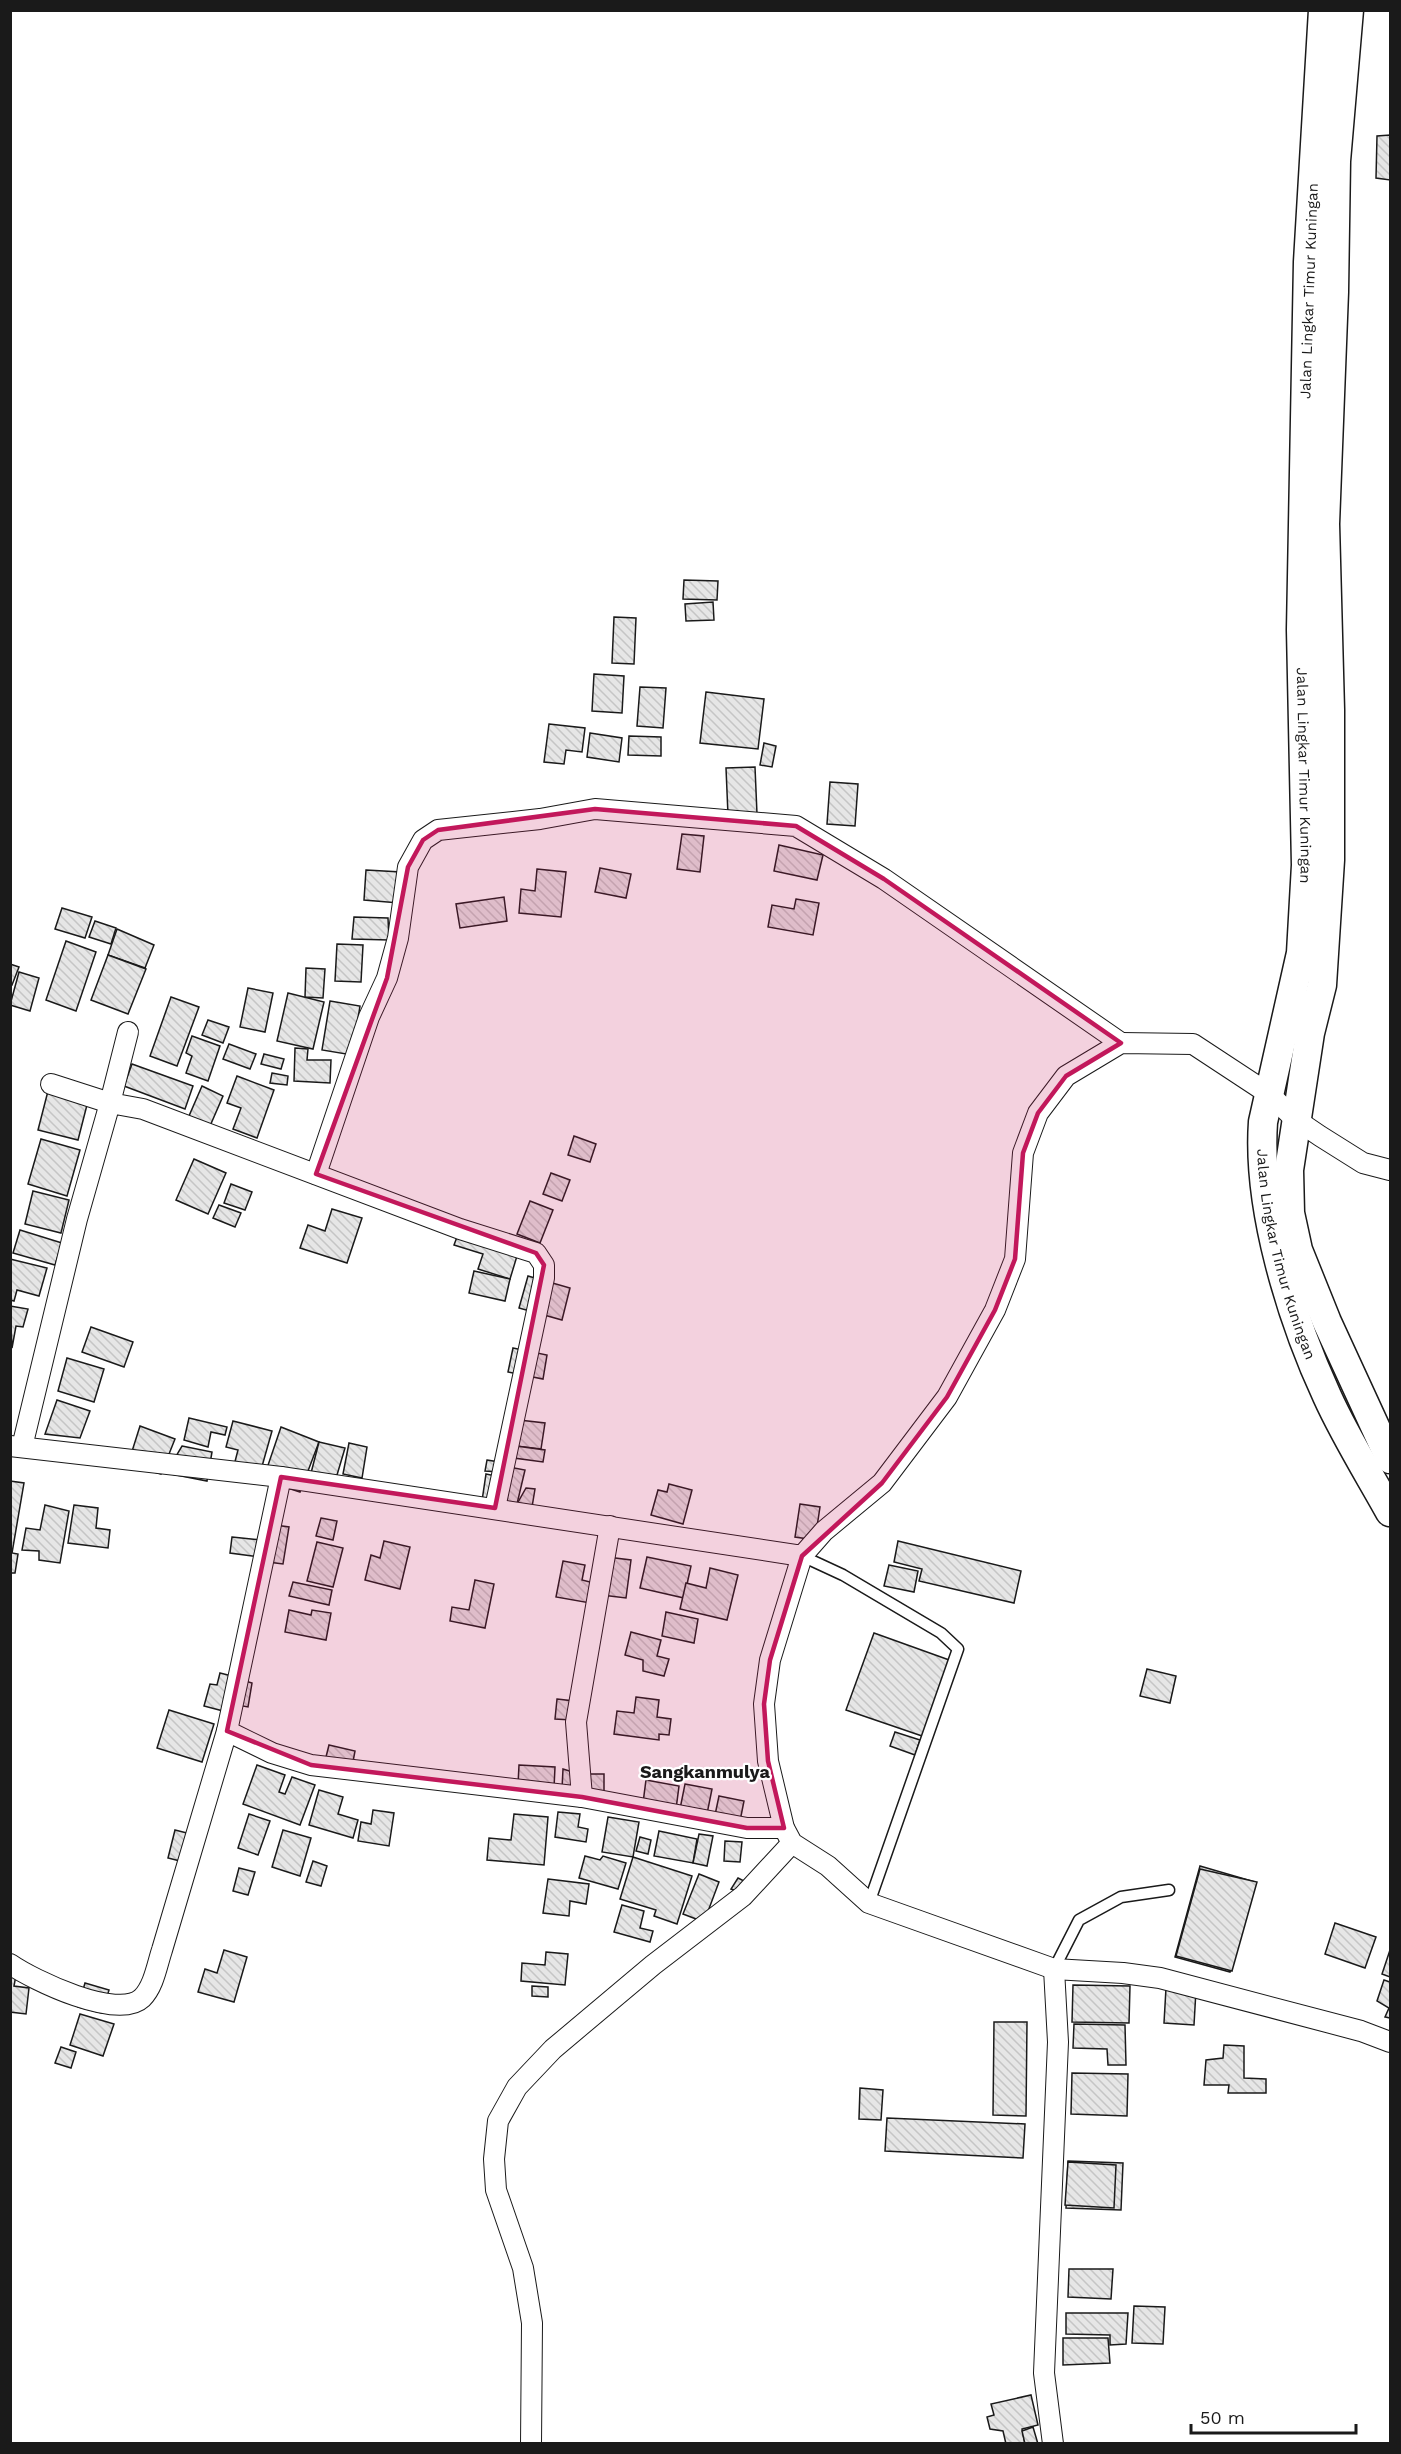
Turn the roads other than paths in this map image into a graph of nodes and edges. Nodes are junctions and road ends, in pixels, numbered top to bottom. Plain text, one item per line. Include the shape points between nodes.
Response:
1 (1323, 10) edge
2 (1349, 10) edge
3 (128, 1032) dead end
4 (1121, 1043) junction
5 (51, 1084) dead end
6 (1269, 1094) junction
7 (110, 1103) junction
8 (1296, 1119) junction
9 (1390, 1170) edge
10 (315, 1174) junction
11 (16, 1446) edge
12 (1390, 1459) edge
13 (281, 1477) junction
14 (495, 1508) junction
15 (1390, 1512) edge
16 (610, 1526) junction
17 (802, 1556) junction
18 (226, 1731) junction
19 (582, 1797) junction
20 (788, 1836) junction
21 (1169, 1890) dead end
22 (869, 1903) junction
23 (10, 1964) edge
24 (1054, 1969) junction
25 (1390, 2042) edge
26 (531, 2444) edge
27 (1053, 2444) edge

1 - 6 main road, Jalan Lingkar Timur Kuningan via 1308,262 1301,630 1306,866 1301,953
2 - 8 main road, Jalan Lingkar Timur Kuningan via 1336,161 1324,524 1330,860 1322,985
3 - 7 street
4 - 6 street via 1193,1044
4 - 10 street via 884,879 796,826 595,809 438,830 423,840 408,867 398,938 387,978 369,1017
4 - 17 street via 1066,1076 1038,1113 1023,1153 1016,1260 947,1397 882,1483 824,1531
5 - 7 street
6 - 8 street
6 - 15 main road, Jalan Lingkar Timur Kuningan via 1261,1150 1265,1195 1289,1296 1327,1396
7 - 10 street via 143,1109
7 - 11 street
8 - 9 street via 1363,1163
8 - 12 main road, Jalan Lingkar Timur Kuningan via 1289,1170 1290,1213 1298,1250
10 - 14 street via 536,1253 544,1265
11 - 13 street
13 - 14 street
13 - 18 street
14 - 16 street
16 - 17 street
16 - 19 street via 576,1722
17 - 20 street via 770,1660 764,1704 768,1761
17 - 22 lane via 843,1575 941,1633 958,1649
18 - 19 street via 272,1753 311,1765
18 - 23 street via 162,1950 142,1998 131,2003 92,2001 62,1991
19 - 20 street
20 - 22 street
20 - 26 street via 743,1896 553,2049 518,2087 498,2121 496,2190 523,2268 532,2323
21 - 24 lane via 1121,1897 1079,1920
22 - 24 street
24 - 25 street via 1160,1978
24 - 27 street via 1058,2042 1044,2373

